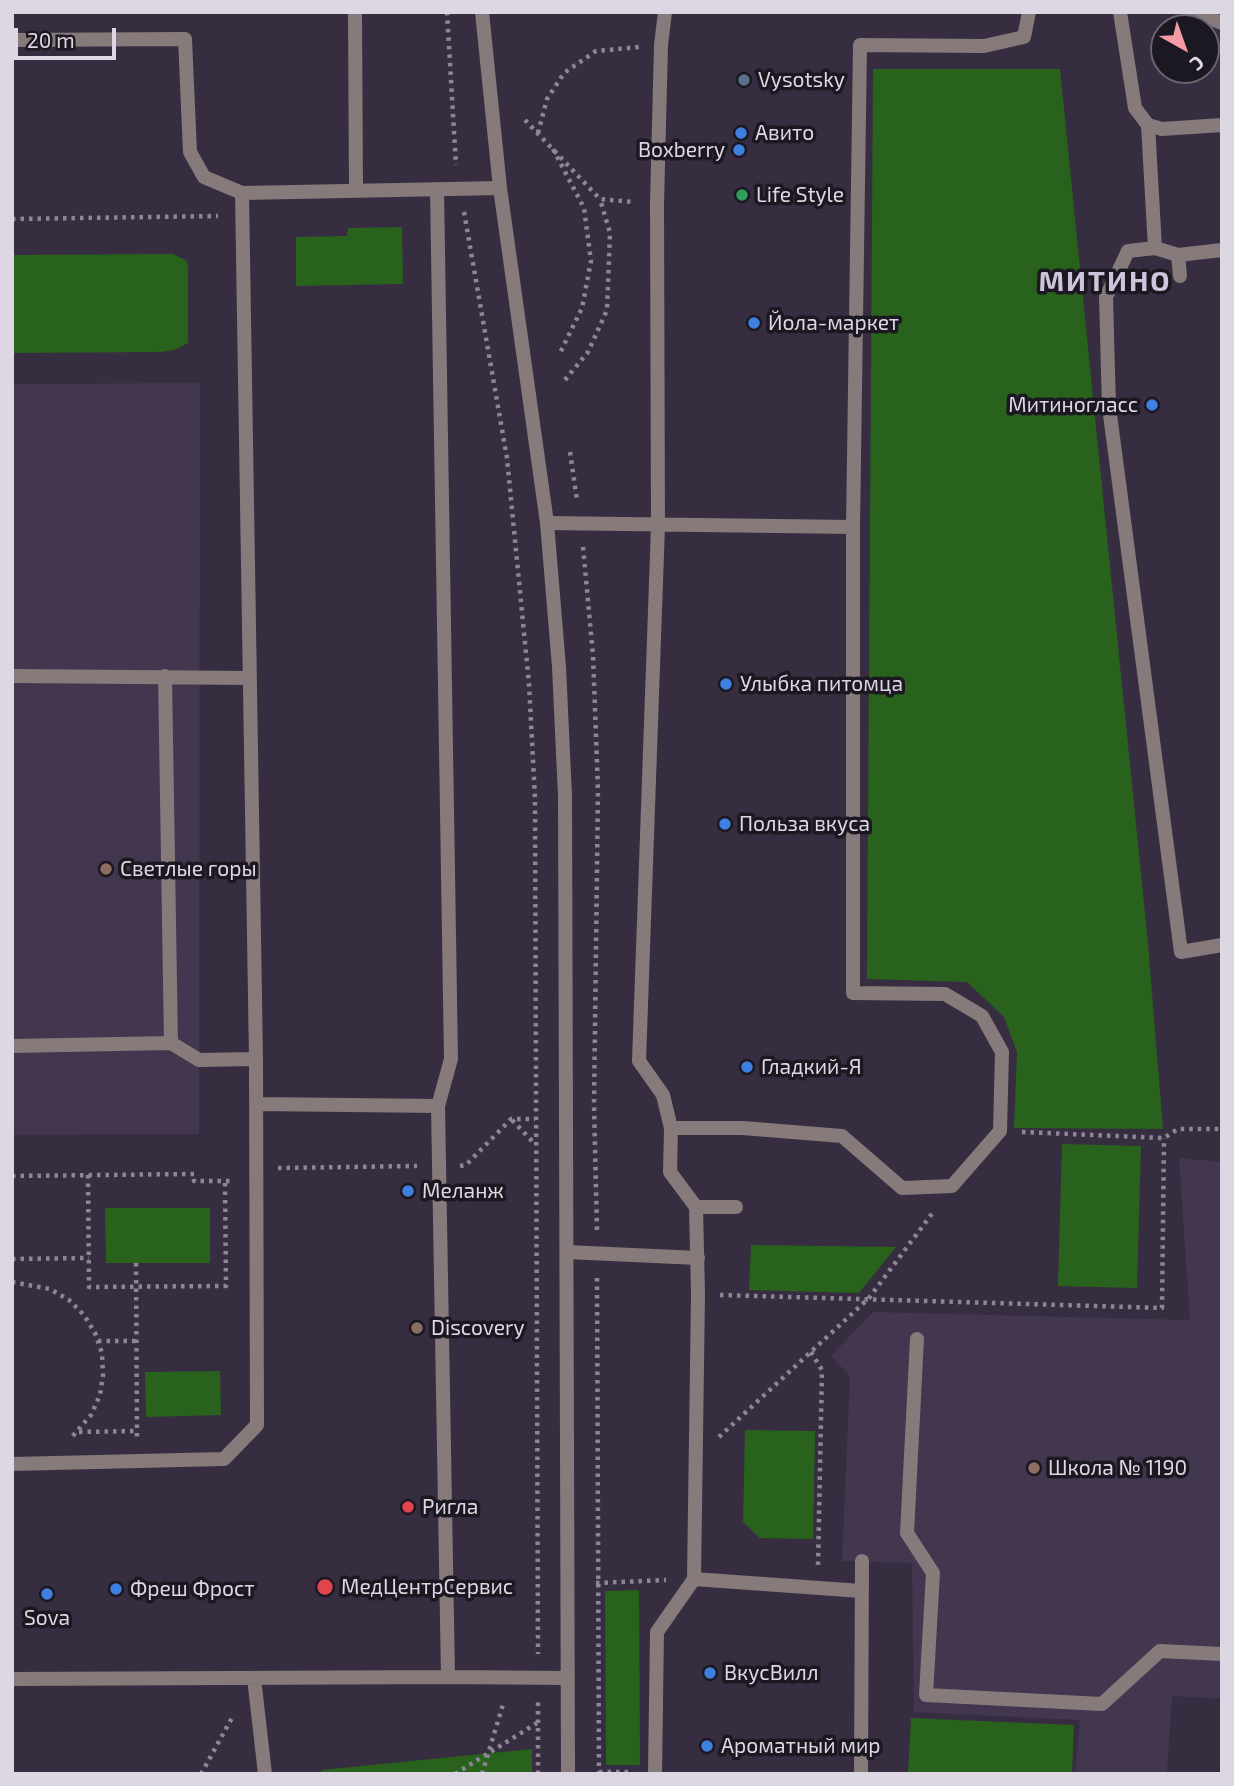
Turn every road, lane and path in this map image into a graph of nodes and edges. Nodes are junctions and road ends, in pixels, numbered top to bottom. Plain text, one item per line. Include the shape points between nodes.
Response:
1 (355, 12) edge
2 (447, 12) edge
3 (482, 12) edge
4 (665, 12) edge
5 (1029, 12) edge
6 (1120, 12) edge
7 (1192, 12) edge
8 (1222, 23) edge
9 (12, 40) edge
10 (661, 45) junction
11 (525, 120) dead end
12 (1148, 125) junction
13 (1222, 125) edge
14 (538, 133) junction
15 (553, 149) junction
16 (500, 188) junction
17 (437, 189) junction
18 (460, 189) junction
19 (356, 191) junction
20 (242, 193) junction
21 (600, 199) junction
22 (657, 204) junction
23 (243, 216) junction
24 (12, 219) edge
25 (1155, 248) junction
26 (1222, 250) edge
27 (1178, 255) junction
28 (1180, 276) dead end
29 (560, 353) dead end
30 (565, 380) dead end
31 (570, 452) dead end
32 (547, 523) junction
33 (581, 524) junction
34 (658, 526) junction
35 (853, 527) junction
36 (12, 676) edge
37 (166, 676) junction
38 (250, 678) junction
39 (1222, 945) edge
40 (171, 1043) junction
41 (12, 1046) edge
42 (256, 1059) junction
43 (256, 1104) junction
44 (438, 1106) junction
45 (511, 1119) junction
46 (535, 1119) junction
47 (671, 1129) junction
48 (1222, 1129) edge
49 (1000, 1131) junction
50 (1164, 1138) junction
51 (535, 1144) junction
52 (441, 1166) junction
53 (88, 1175) junction
54 (12, 1176) edge
55 (256, 1181) junction
56 (225, 1182) junction
57 (952, 1186) junction
58 (696, 1207) junction
59 (736, 1207) dead end
60 (567, 1252) junction
61 (597, 1253) junction
62 (89, 1258) junction
63 (698, 1258) junction
64 (12, 1259) edge
65 (136, 1263) dead end
66 (12, 1282) edge
67 (136, 1287) junction
68 (698, 1295) junction
69 (869, 1297) junction
70 (917, 1339) dead end
71 (98, 1341) junction
72 (137, 1341) junction
73 (811, 1352) junction
74 (78, 1432) junction
75 (137, 1432) junction
76 (61, 1445) dead end
77 (695, 1459) junction
78 (138, 1461) junction
79 (12, 1464) edge
80 (862, 1561) dead end
81 (694, 1579) junction
82 (596, 1583) junction
83 (818, 1588) junction
84 (861, 1591) junction
85 (1222, 1654) edge
86 (448, 1677) junction
87 (512, 1677) junction
88 (538, 1677) junction
89 (254, 1678) junction
90 (567, 1678) junction
91 (12, 1679) edge
92 (234, 1714) dead end
93 (538, 1722) junction
94 (489, 1751) junction
95 (599, 1773) edge
96 (655, 1773) edge
97 (201, 1774) edge
98 (265, 1774) edge
99 (455, 1774) edge
100 (482, 1774) edge
101 (538, 1774) edge
102 (568, 1774) edge
103 (861, 1774) edge

1 - 19 street
2 - 18 path
3 - 16 street
4 - 10 street
5 - 35 street via 1024,37 984,46 860,45
6 - 12 street via 1135,108
7 - 8 street
9 - 20 street via 186,39 190,152 204,177
10 - 14 path via 596,51 564,73 547,99
10 - 22 street
11 - 14 path
12 - 13 street via 1163,130
12 - 25 street
14 - 15 path
15 - 21 path
15 - 29 path via 584,208 591,261 582,308
16 - 18 street
16 - 32 street
17 - 18 street
17 - 19 street
17 - 44 street via 452,1059
18 - 46 path via 507,458 527,658 534,798
19 - 20 street
20 - 23 street
21 - 22 path
21 - 30 path via 610,233 607,310 588,352
22 - 34 street
23 - 24 path
23 - 38 street
25 - 27 street
25 - 39 street via 1128,251 1106,296 1109,407 1181,952
26 - 27 street
27 - 28 street
31 - 33 path
32 - 33 street
32 - 60 street via 565,796
33 - 34 street
33 - 61 path via 593,655 598,790
34 - 35 street
34 - 47 street via 639,1061 663,1095
35 - 49 street via 853,993 945,994 982,1016 1002,1052
36 - 37 street
37 - 38 street
37 - 40 street
38 - 42 street
40 - 41 street
40 - 42 street via 199,1060
42 - 43 street
43 - 44 street
43 - 55 street
44 - 52 street
45 - 46 path
45 - 51 path
45 - 52 path via 466,1165
46 - 51 path
47 - 57 street via 743,1128 842,1136 902,1188
47 - 58 street via 670,1172
48 - 50 path via 1178,1129
49 - 50 path
49 - 57 street
50 - 69 path via 1162,1308
51 - 88 path
52 - 55 path via 277,1168 277,1181
52 - 86 street
53 - 54 path
53 - 56 path via 194,1174 194,1181
53 - 62 path
55 - 56 path
55 - 78 street via 257,1425 224,1459
56 - 67 path via 226,1286
57 - 69 path
58 - 59 street
58 - 63 street
60 - 61 street
60 - 90 street
61 - 63 street
61 - 82 path
62 - 64 path
62 - 67 path via 89,1287
63 - 68 street
65 - 67 path
66 - 71 path via 40,1286 69,1300 84,1315
67 - 72 path
68 - 69 path
68 - 77 street
69 - 73 path
70 - 85 street via 907,1533 933,1573 926,1695 1102,1704 1160,1651
71 - 72 path
71 - 74 path via 103,1375 100,1395
72 - 75 path
73 - 77 path
73 - 83 path via 822,1370
74 - 75 path
74 - 76 path
75 - 78 path
77 - 81 street
78 - 79 street
80 - 84 street
81 - 82 path
81 - 83 street
81 - 96 street via 657,1632
82 - 95 path
83 - 84 street
84 - 103 street
86 - 87 street
86 - 89 street
87 - 88 street
87 - 94 path
88 - 90 street
88 - 93 path
89 - 91 street
89 - 98 street
90 - 102 street
92 - 97 path
93 - 94 path
93 - 101 path
94 - 99 path
94 - 100 path
95 - 96 path

